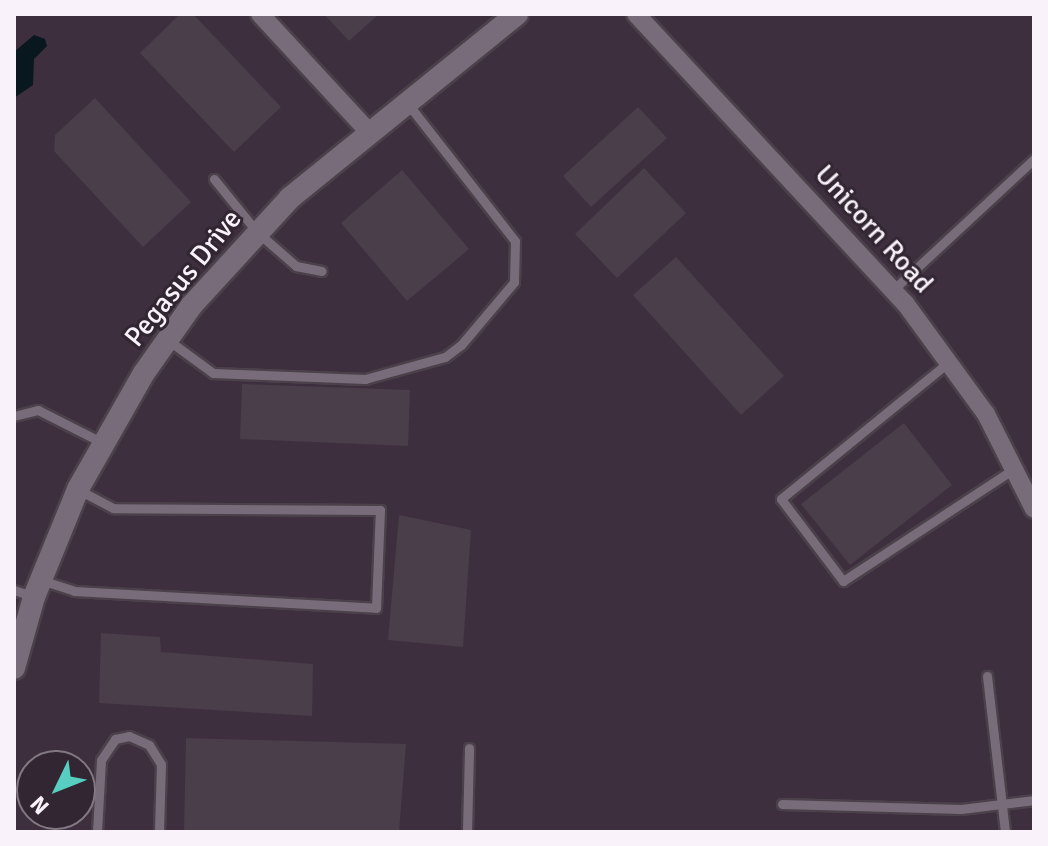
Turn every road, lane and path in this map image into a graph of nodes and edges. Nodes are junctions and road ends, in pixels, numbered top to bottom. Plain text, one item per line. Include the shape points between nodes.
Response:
1 (260, 14) edge
2 (517, 14) edge
3 (636, 14) edge
4 (406, 102) junction
5 (368, 131) junction
6 (1034, 159) edge
7 (214, 179) dead end
8 (257, 232) junction
9 (322, 271) dead end
10 (893, 290) junction
11 (168, 340) junction
12 (950, 361) junction
13 (14, 416) edge
14 (103, 443) junction
15 (1015, 468) junction
16 (78, 489) junction
17 (1034, 509) edge
18 (30, 589) edge
19 (18, 634) edge
20 (14, 668) edge
21 (987, 676) dead end
22 (469, 748) dead end
23 (1034, 800) edge
24 (782, 804) dead end
25 (1003, 804) junction
26 (97, 832) edge
27 (159, 832) edge
28 (467, 832) edge
29 (1005, 832) edge

1 - 5 street
2 - 4 street, Pegasus Drive
3 - 10 street, Unicorn Road
4 - 5 street, Pegasus Drive
4 - 11 lane via 515,241 514,282 461,345 424,365 365,379 213,373
5 - 8 street, Pegasus Drive
6 - 10 lane
7 - 8 lane
8 - 9 lane via 301,270
8 - 11 street, Pegasus Drive
10 - 12 street, Unicorn Road
11 - 14 street, Pegasus Drive
12 - 15 street, Unicorn Road
12 - 15 lane via 781,499 843,581
13 - 14 lane via 38,410
14 - 16 street, Pegasus Drive
15 - 17 street, Unicorn Road
16 - 18 street, Pegasus Drive
16 - 18 lane via 113,508 380,510 376,608
18 - 19 street, Pegasus Drive
19 - 20 street, Pegasus Drive
21 - 25 lane
22 - 28 lane
23 - 25 lane
24 - 25 lane via 961,809
25 - 29 lane
26 - 27 lane via 101,760 115,739 129,736 149,745 161,764

